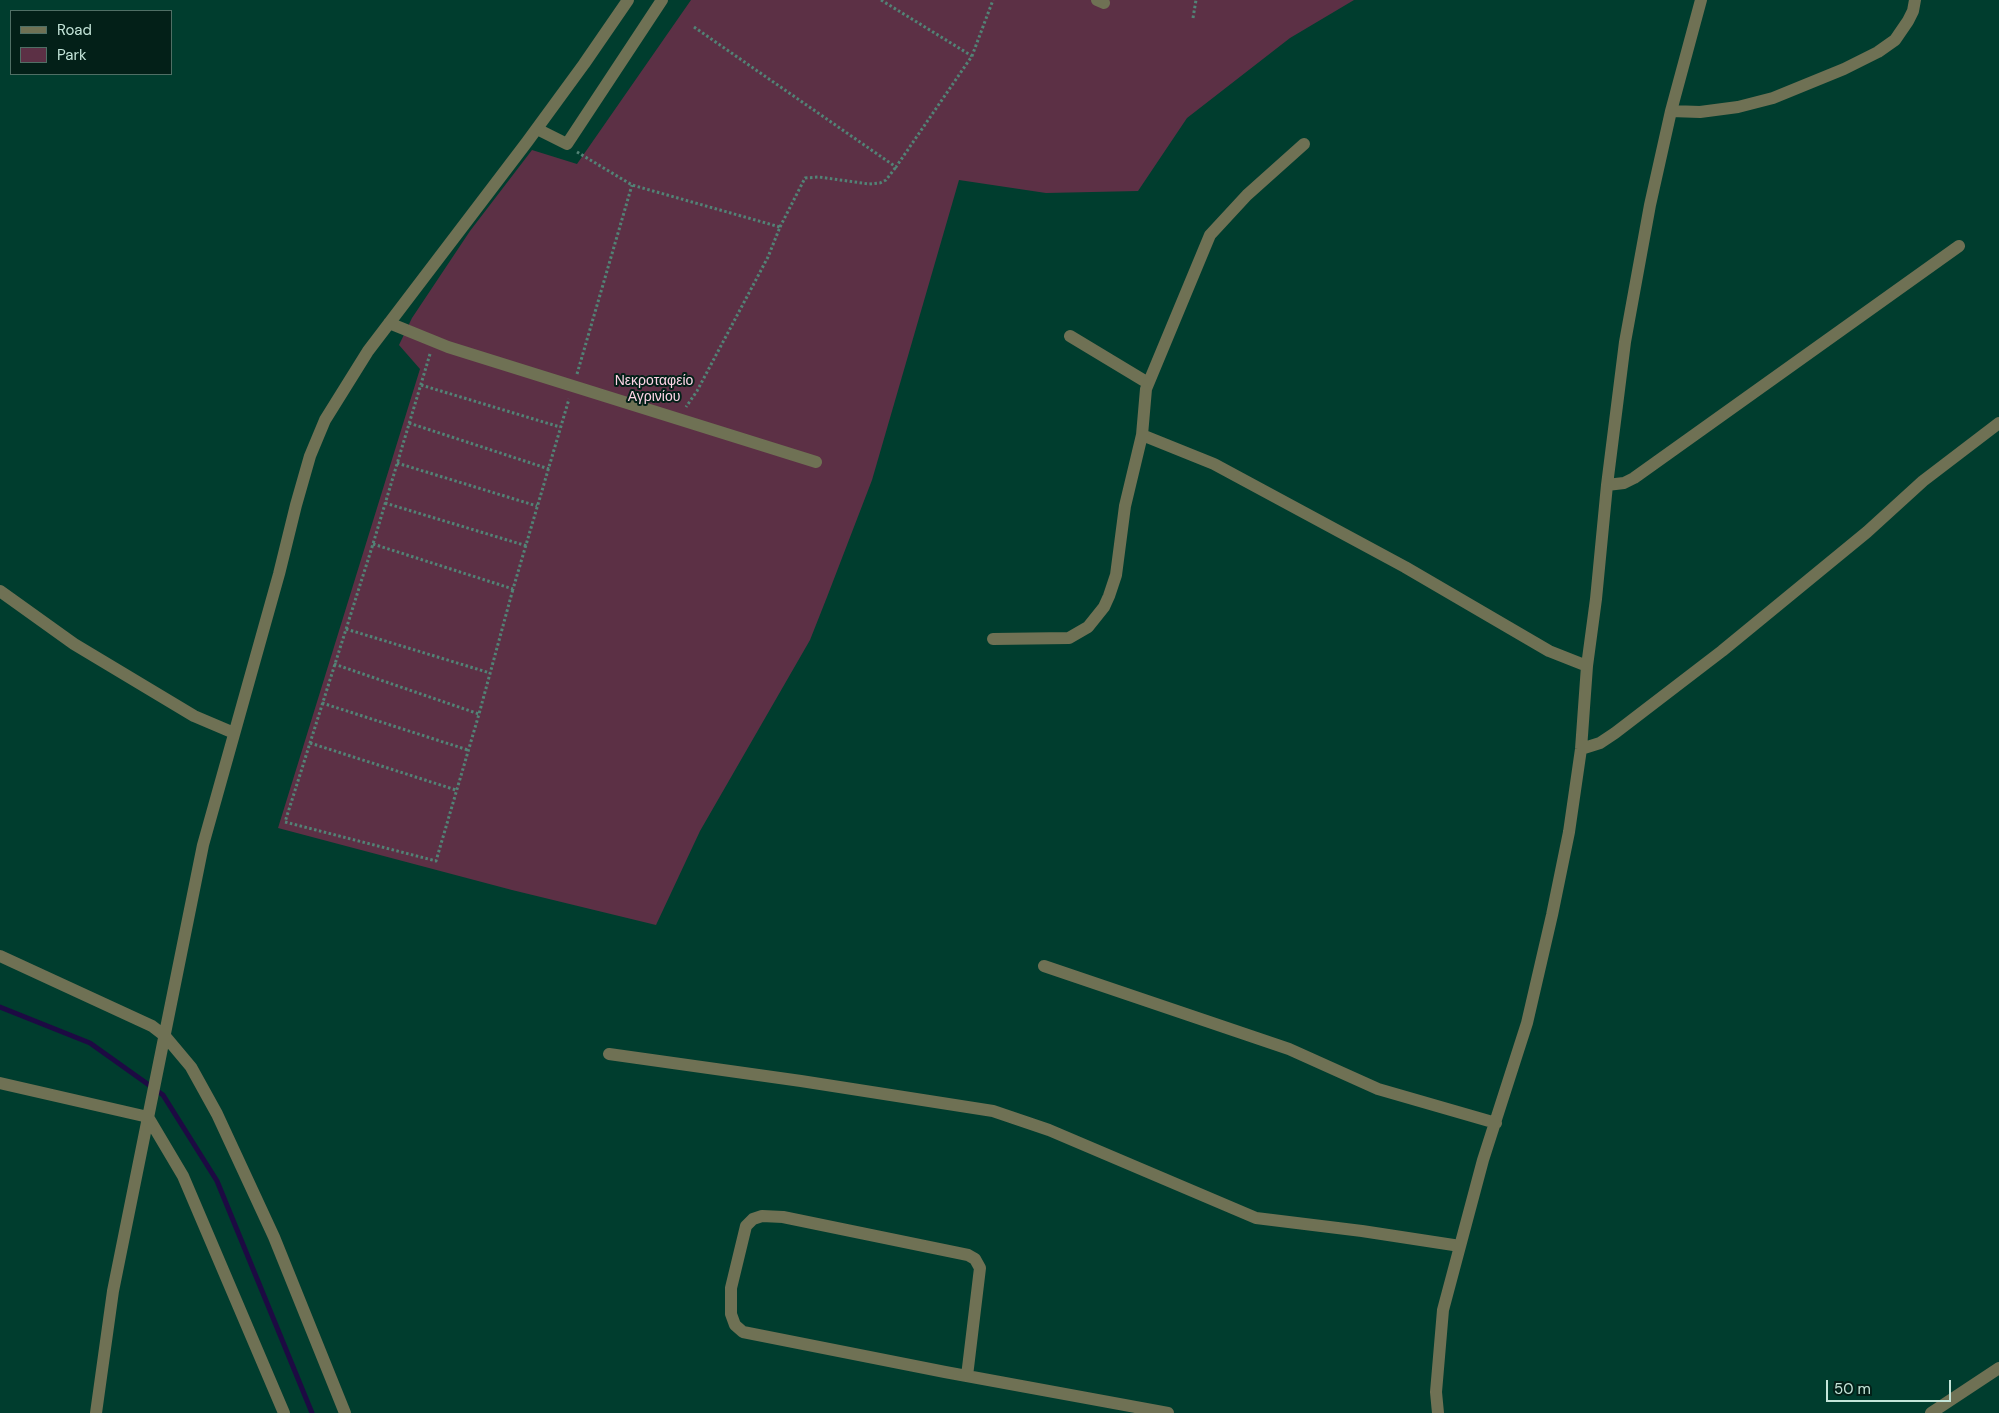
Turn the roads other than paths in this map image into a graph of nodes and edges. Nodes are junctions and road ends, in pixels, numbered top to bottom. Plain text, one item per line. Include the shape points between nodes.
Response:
1 (628, 0) edge
2 (662, 0) edge
3 (1701, 0) edge
4 (1915, 0) edge
5 (1671, 111) junction
6 (537, 129) junction
7 (1304, 144) dead end
8 (1959, 246) dead end
9 (389, 324) junction
10 (1070, 336) dead end
11 (1148, 383) junction
12 (1999, 423) edge
13 (1142, 435) junction
14 (816, 462) dead end
15 (1607, 485) junction
16 (0, 591) edge
17 (993, 639) dead end
18 (1587, 666) junction
19 (234, 733) junction
20 (1581, 749) junction
21 (0, 956) edge
22 (1044, 966) dead end
23 (165, 1036) junction
24 (609, 1054) dead end
25 (0, 1083) edge
26 (148, 1117) junction
27 (1496, 1123) junction
28 (1460, 1246) junction
29 (1999, 1368) edge
30 (967, 1376) junction
31 (96, 1413) edge
32 (284, 1413) edge
33 (345, 1413) edge
34 (1168, 1413) edge
35 (1438, 1413) edge
36 (1931, 1413) edge

1 - 6 street
2 - 6 street via 567,144
3 - 5 street
4 - 5 street via 1908,21 1894,40 1844,69 1773,98 1738,108
5 - 15 street via 1625,342
6 - 9 street
7 - 11 street via 1247,195 1210,235
8 - 15 street via 1634,478
9 - 14 street
9 - 19 street via 325,420 310,456
10 - 11 street
11 - 13 street
12 - 20 street via 1924,481 1722,651 1600,743
13 - 17 street via 1125,506 1113,585 1097,617 1082,632 1069,638
13 - 18 street via 1214,464 1405,567 1550,651
15 - 18 street
16 - 19 street via 90,654 194,716
18 - 20 street
19 - 23 street via 204,845
20 - 27 street via 1569,832 1528,1023
21 - 23 street via 143,1021
22 - 27 street via 1289,1049 1378,1089
23 - 26 street
23 - 33 street via 191,1067 217,1114 274,1237
24 - 28 street via 993,1111 1049,1130 1256,1218
25 - 26 street
26 - 31 street via 113,1291
26 - 32 street via 183,1176
27 - 28 street
28 - 35 street via 1443,1310 1436,1383
29 - 36 street
30 - 30 street via 743,1332 731,1314 731,1288 746,1226 762,1216 783,1217 976,1259 980,1268
30 - 34 street

